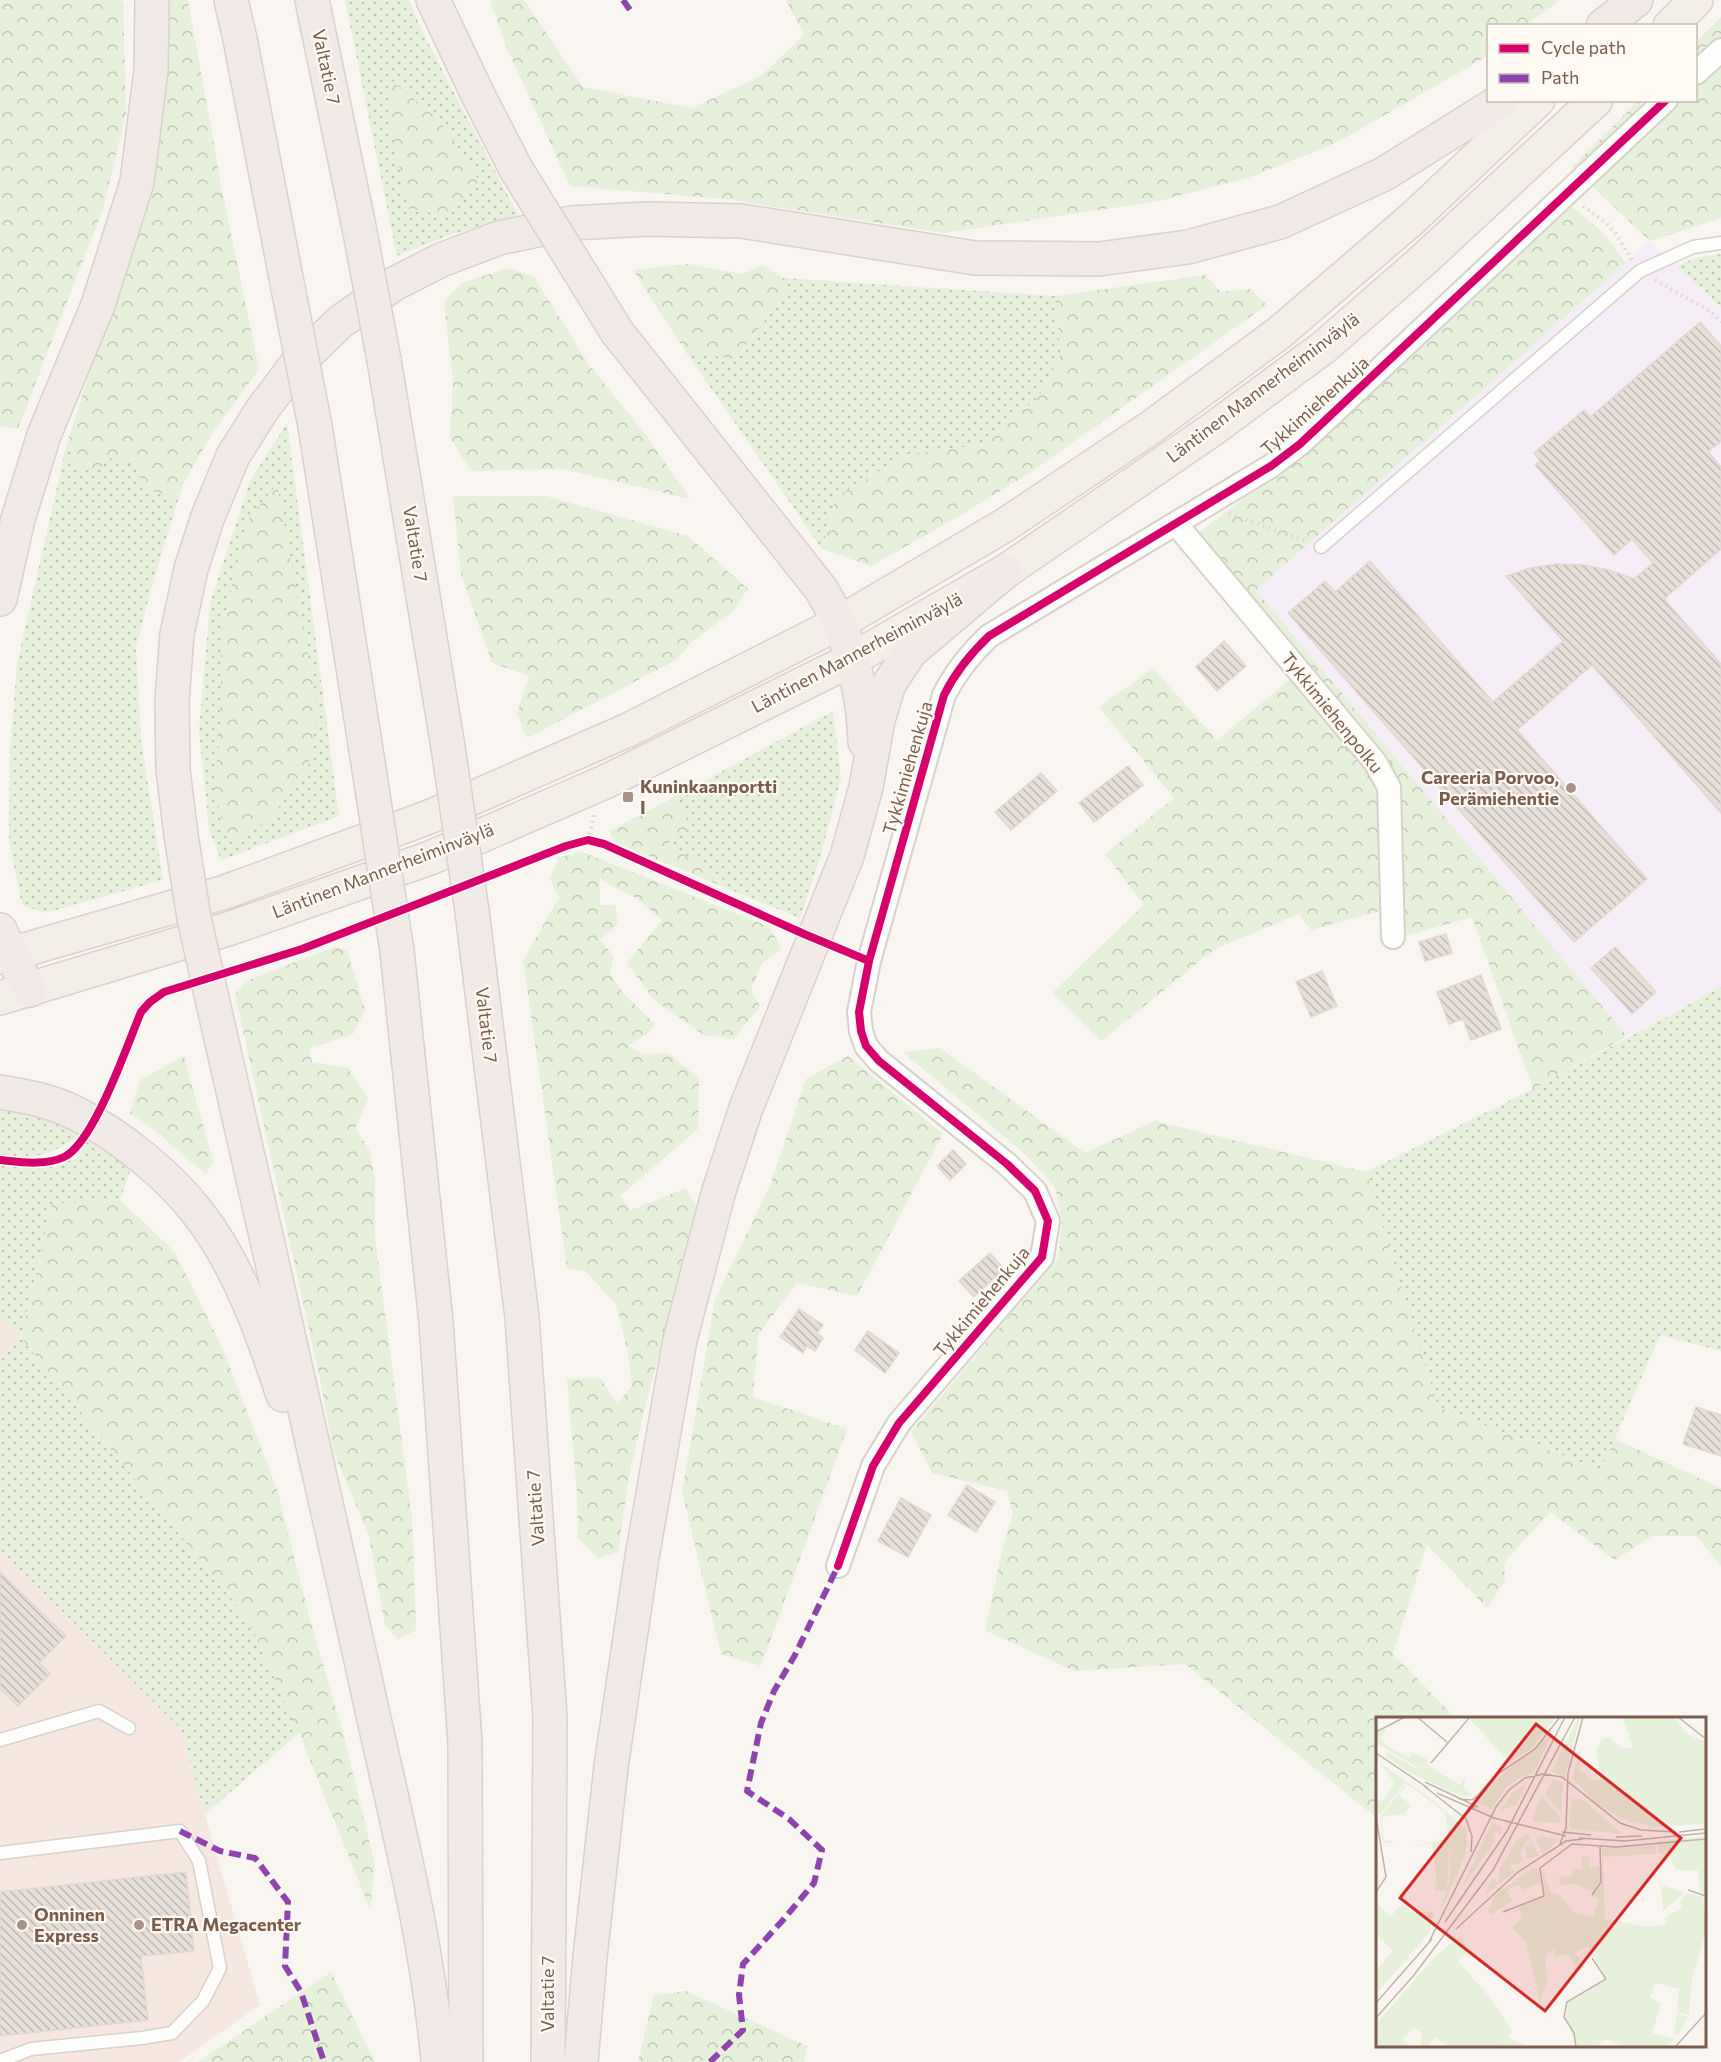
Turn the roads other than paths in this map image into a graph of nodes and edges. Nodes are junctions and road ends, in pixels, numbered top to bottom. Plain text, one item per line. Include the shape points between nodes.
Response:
1 (152, 0) edge
2 (231, 0) edge
3 (312, 0) edge
4 (433, 0) edge
5 (1638, 0) edge
6 (1696, 0) edge
7 (1606, 24) edge
8 (1616, 24) edge
9 (1672, 24) edge
10 (1721, 50) edge
11 (1697, 71) edge
12 (1499, 102) edge
13 (1536, 102) edge
14 (1594, 102) edge
15 (1664, 102) edge
16 (1721, 243) edge
17 (1176, 524) junction
18 (1321, 547) road end
19 (1006, 571) junction
20 (0, 598) edge
21 (839, 624) junction
22 (851, 660) junction
23 (866, 787) junction
24 (1393, 937) dead end
25 (4, 947) edge
26 (15, 994) edge
27 (0, 1092) edge
28 (838, 1566) dead end
29 (345, 1589) junction
30 (129, 1728) dead end
31 (0, 1740) edge
32 (0, 1853) edge
33 (0, 2061) edge
34 (438, 2062) edge
35 (466, 2062) edge
36 (548, 2062) edge
37 (581, 2062) edge

1 - 20 highway via 151,70 137,182 98,305 44,435 18,519
2 - 35 highway, bridge via 315,426 397,951 436,1322 465,1743
3 - 36 highway, Valtatie 7, bridge via 384,360 448,747 522,1317 550,1718
4 - 21 highway, bridge via 516,169 617,332 821,589
5 - 7 highway
5 - 8 main road
6 - 9 main road
10 - 11 street
12 - 29 highway, bridge via 1384,174 1280,222 1188,247 1099,259 975,258 741,221 646,219 571,223 499,238 441,260 394,284 340,322 295,366 233,456 191,569 177,634 172,701 173,770 194,918
13 - 21 main road, Läntinen Mannerheiminväylä via 1413,218 1279,333 1150,428 1005,525
14 - 19 main road, Läntinen Mannerheiminväylä via 1324,347 1213,429
15 - 17 street, Tykkimiehenkuja via 1300,444
16 - 18 lane via 1693,247 1640,271
17 - 24 street, Tykkimiehenpolku via 1375,762 1389,787
17 - 28 street, Tykkimiehenkuja via 988,636 968,656 945,694 869,961 859,1012 861,1031 866,1046 879,1061 1035,1191 1048,1221 1042,1257 899,1423 873,1466
19 - 22 main road, Läntinen Mannerheiminväylä
19 - 23 highway via 910,652 890,684 878,720
21 - 22 highway
21 - 25 main road, Läntinen Mannerheiminväylä via 628,730 429,817 225,892
22 - 23 highway via 862,703
22 - 26 main road, Läntinen Mannerheiminväylä via 607,781 430,858 231,928
23 - 37 highway via 847,856 746,1107 718,1194 680,1340 611,1767
25 - 26 highway
27 - 29 highway via 74,1112 147,1161 198,1213 227,1260 256,1321
29 - 34 highway via 415,1911 433,2003
30 - 31 lane via 99,1712
32 - 33 lane via 180,1831 199,1861 220,1968 203,2001 172,2033 31,2049

